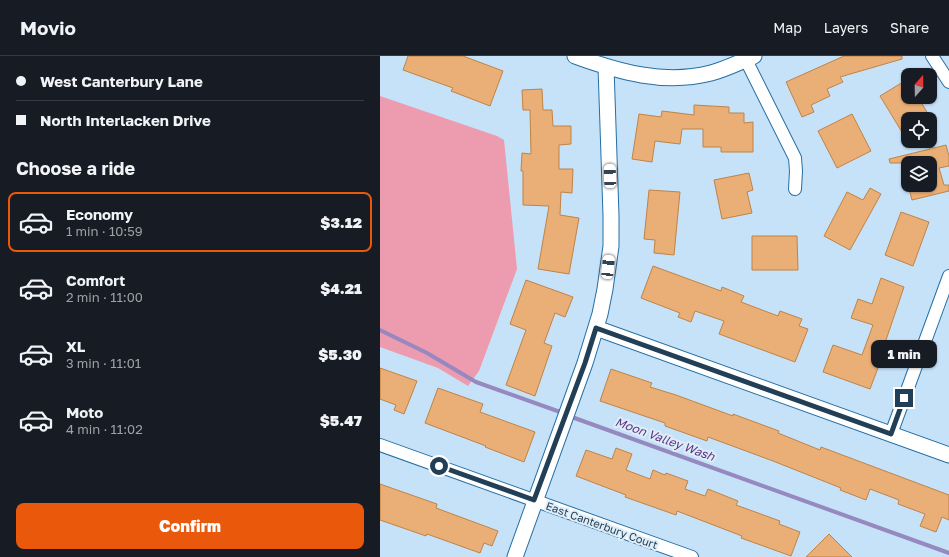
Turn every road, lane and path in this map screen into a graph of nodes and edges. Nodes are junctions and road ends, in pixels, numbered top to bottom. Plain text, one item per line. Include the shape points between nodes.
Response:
1 (575, 56) edge
2 (932, 56) edge
3 (750, 58) edge
4 (606, 67) junction
5 (949, 82) edge
6 (796, 189) dead end
7 (949, 276) edge
8 (596, 328) junction
9 (891, 434) junction
10 (380, 445) edge
11 (949, 455) edge
12 (534, 500) junction
13 (514, 557) edge
14 (692, 557) edge

1 - 4 street
2 - 5 street
3 - 4 street via 728,68 679,78 642,76
3 - 6 street via 795,158
4 - 8 street via 611,246
7 - 9 street
8 - 9 street
8 - 12 street
9 - 11 street
10 - 12 street, East Canterbury Court
12 - 13 street
12 - 14 street, East Canterbury Court

